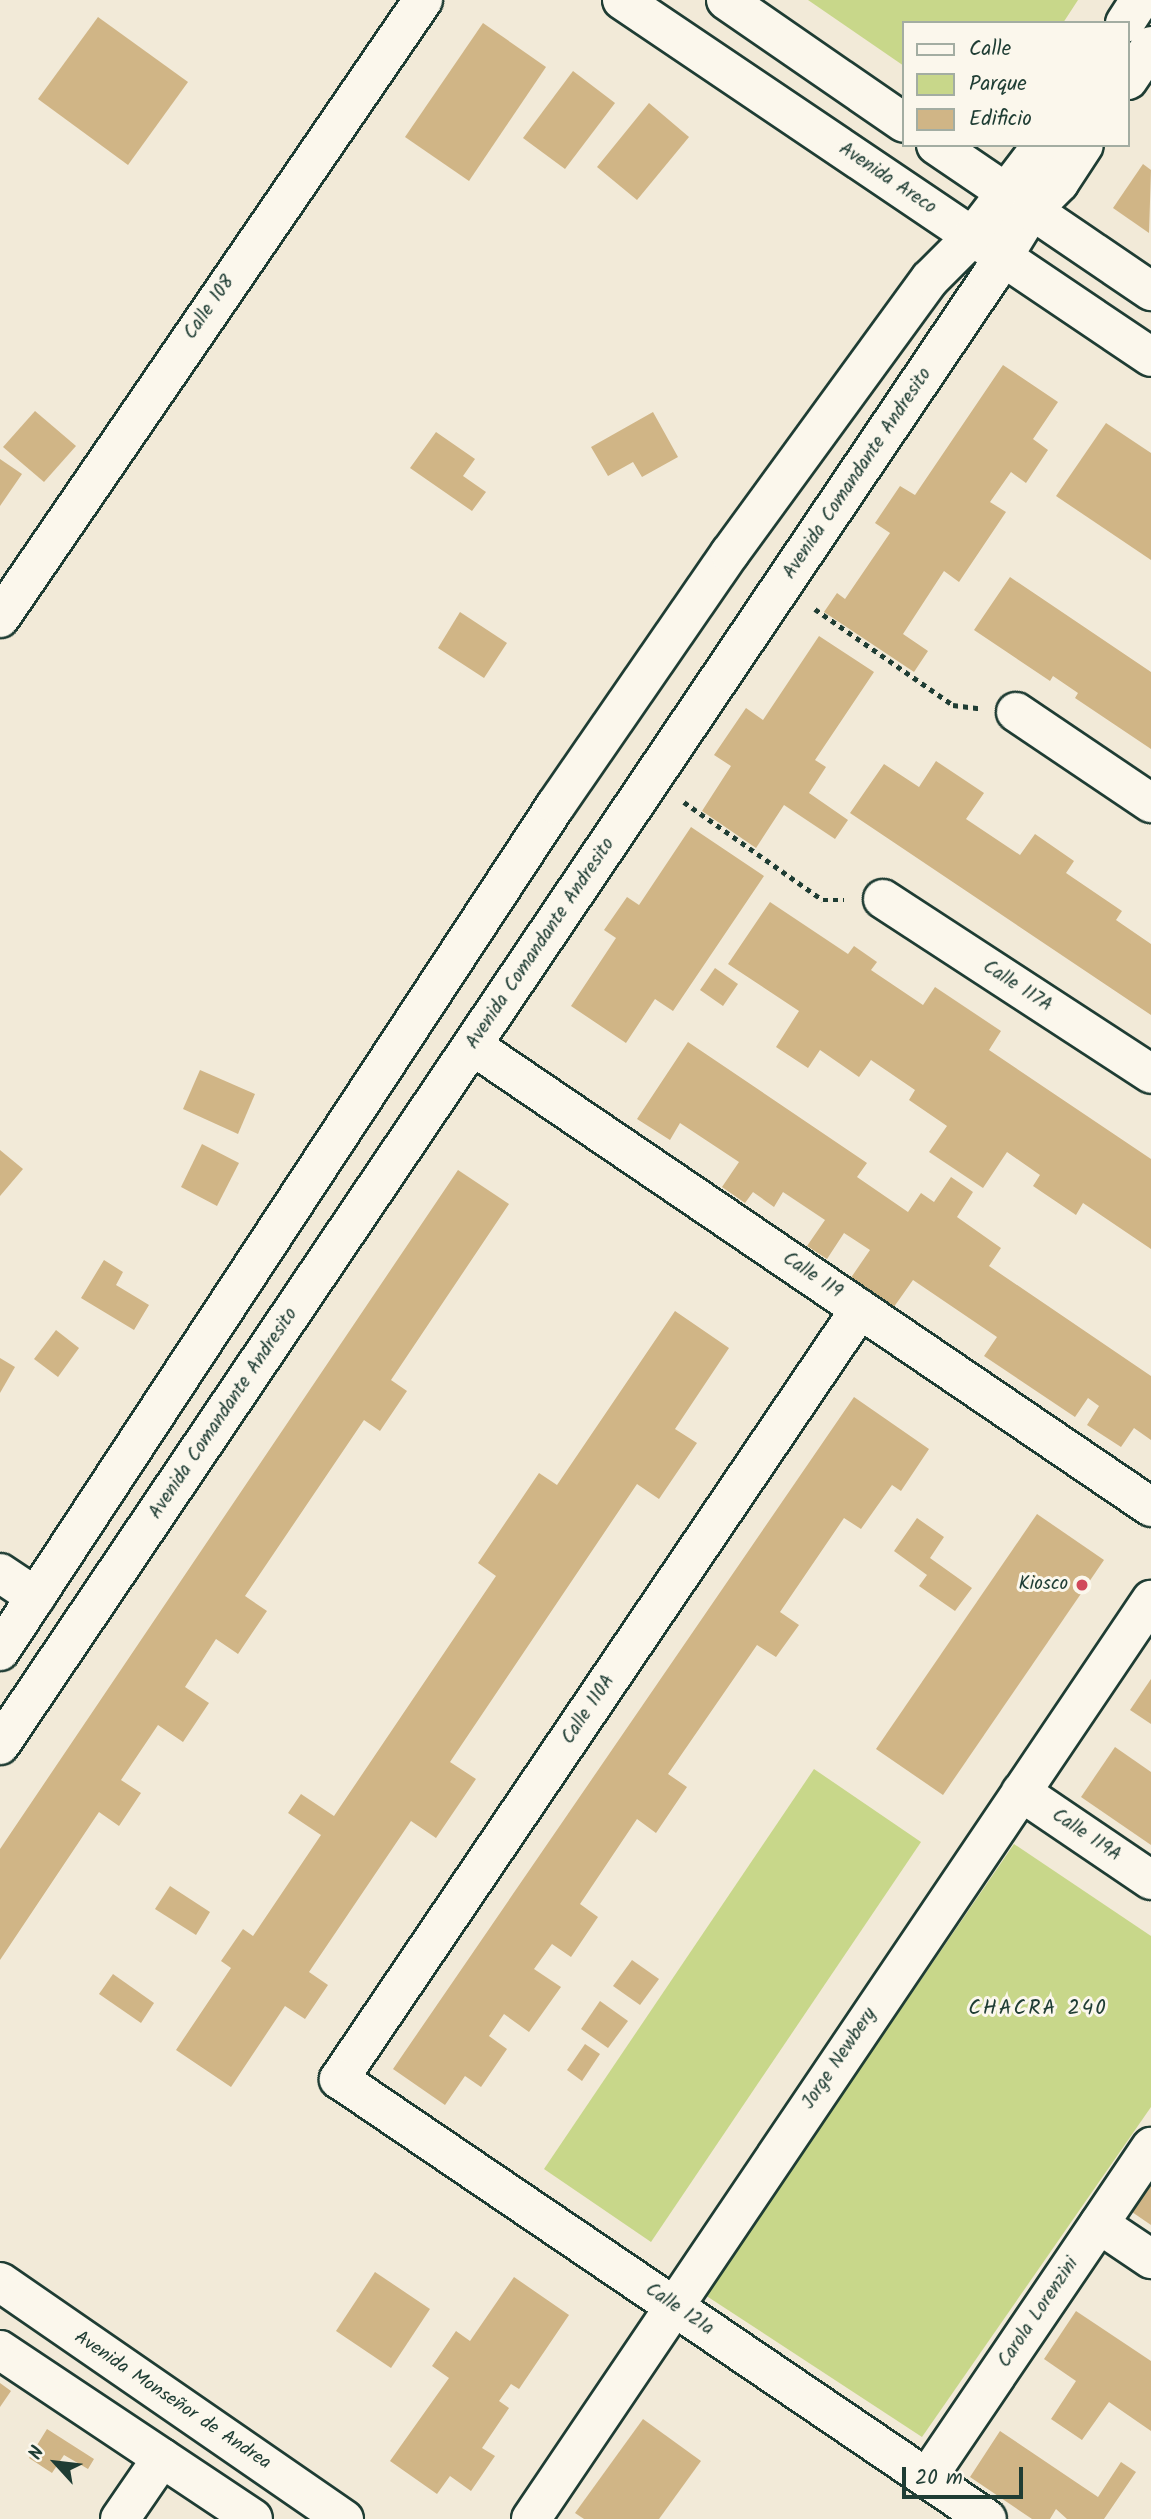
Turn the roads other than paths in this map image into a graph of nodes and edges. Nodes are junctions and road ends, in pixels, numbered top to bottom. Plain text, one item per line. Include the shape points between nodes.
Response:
1 (423, 0) edge
2 (622, 0) edge
3 (726, 0) edge
4 (1140, 0) edge
5 (1126, 21) edge
6 (1151, 46) edge
7 (1130, 77) edge
8 (902, 122) edge
9 (939, 147) edge
10 (1041, 147) edge
11 (1083, 147) edge
12 (1019, 203) junction
13 (972, 236) junction
14 (1004, 257) junction
15 (1151, 291) edge
16 (1151, 357) edge
17 (0, 618) edge
18 (1016, 712) road end
19 (1151, 803) edge
20 (883, 899) road end
21 (473, 1046) junction
22 (1151, 1074) edge
23 (860, 1309) junction
24 (1151, 1507) edge
25 (0, 1573) edge
26 (36, 1597) junction
27 (1151, 1600) edge
28 (0, 1651) edge
29 (0, 1745) edge
30 (1021, 1792) junction
31 (1151, 1880) edge
32 (371, 2101) joint
33 (1151, 2147) edge
34 (1099, 2224) junction
35 (1151, 2259) edge
36 (0, 2283) edge
37 (674, 2306) junction
38 (0, 2350) edge
39 (162, 2458) junction
40 (927, 2478) junction
41 (120, 2519) edge
42 (253, 2519) edge
43 (344, 2519) edge
44 (531, 2519) edge
45 (988, 2519) edge

1 - 17 main road, Calle 108
2 - 13 main road, Avenida Areco
3 - 8 main road
4 - 5 main road
6 - 7 main road
9 - 12 main road
10 - 12 main road, Avenida Comandante Andresito
11 - 12 main road, Avenida Comandante Andresito via 1059,183
12 - 13 main road, Avenida Comandante Andresito
12 - 14 main road, Avenida Comandante Andresito
12 - 15 main road
13 - 14 main road, Avenida Areco
13 - 26 main road, Avenida Comandante Andresito via 930,279 556,804
14 - 16 main road, Avenida Areco
14 - 21 main road, Avenida Comandante Andresito
18 - 19 main road
20 - 22 main road, Calle 117A
21 - 23 main road, Calle 119
21 - 29 main road, Avenida Comandante Andresito
23 - 24 main road, Calle 119
23 - 32 main road, Calle 110A via 339,2079
25 - 26 main road
26 - 28 main road, Avenida Comandante Andresito
27 - 30 main road, Jorge Newbery
30 - 31 main road, Calle 119A
30 - 37 main road, Jorge Newbery
32 - 37 main road, Calle 121a
33 - 34 main road, Carola Lorenzini
34 - 35 main road
34 - 40 main road, Carola Lorenzini
36 - 43 main road, Avenida Monseñor de Andrea
37 - 40 main road, Calle 121a
37 - 44 main road, Jorge Newbery
38 - 39 main road
39 - 41 main road
39 - 42 main road
40 - 45 main road, Calle 121a

